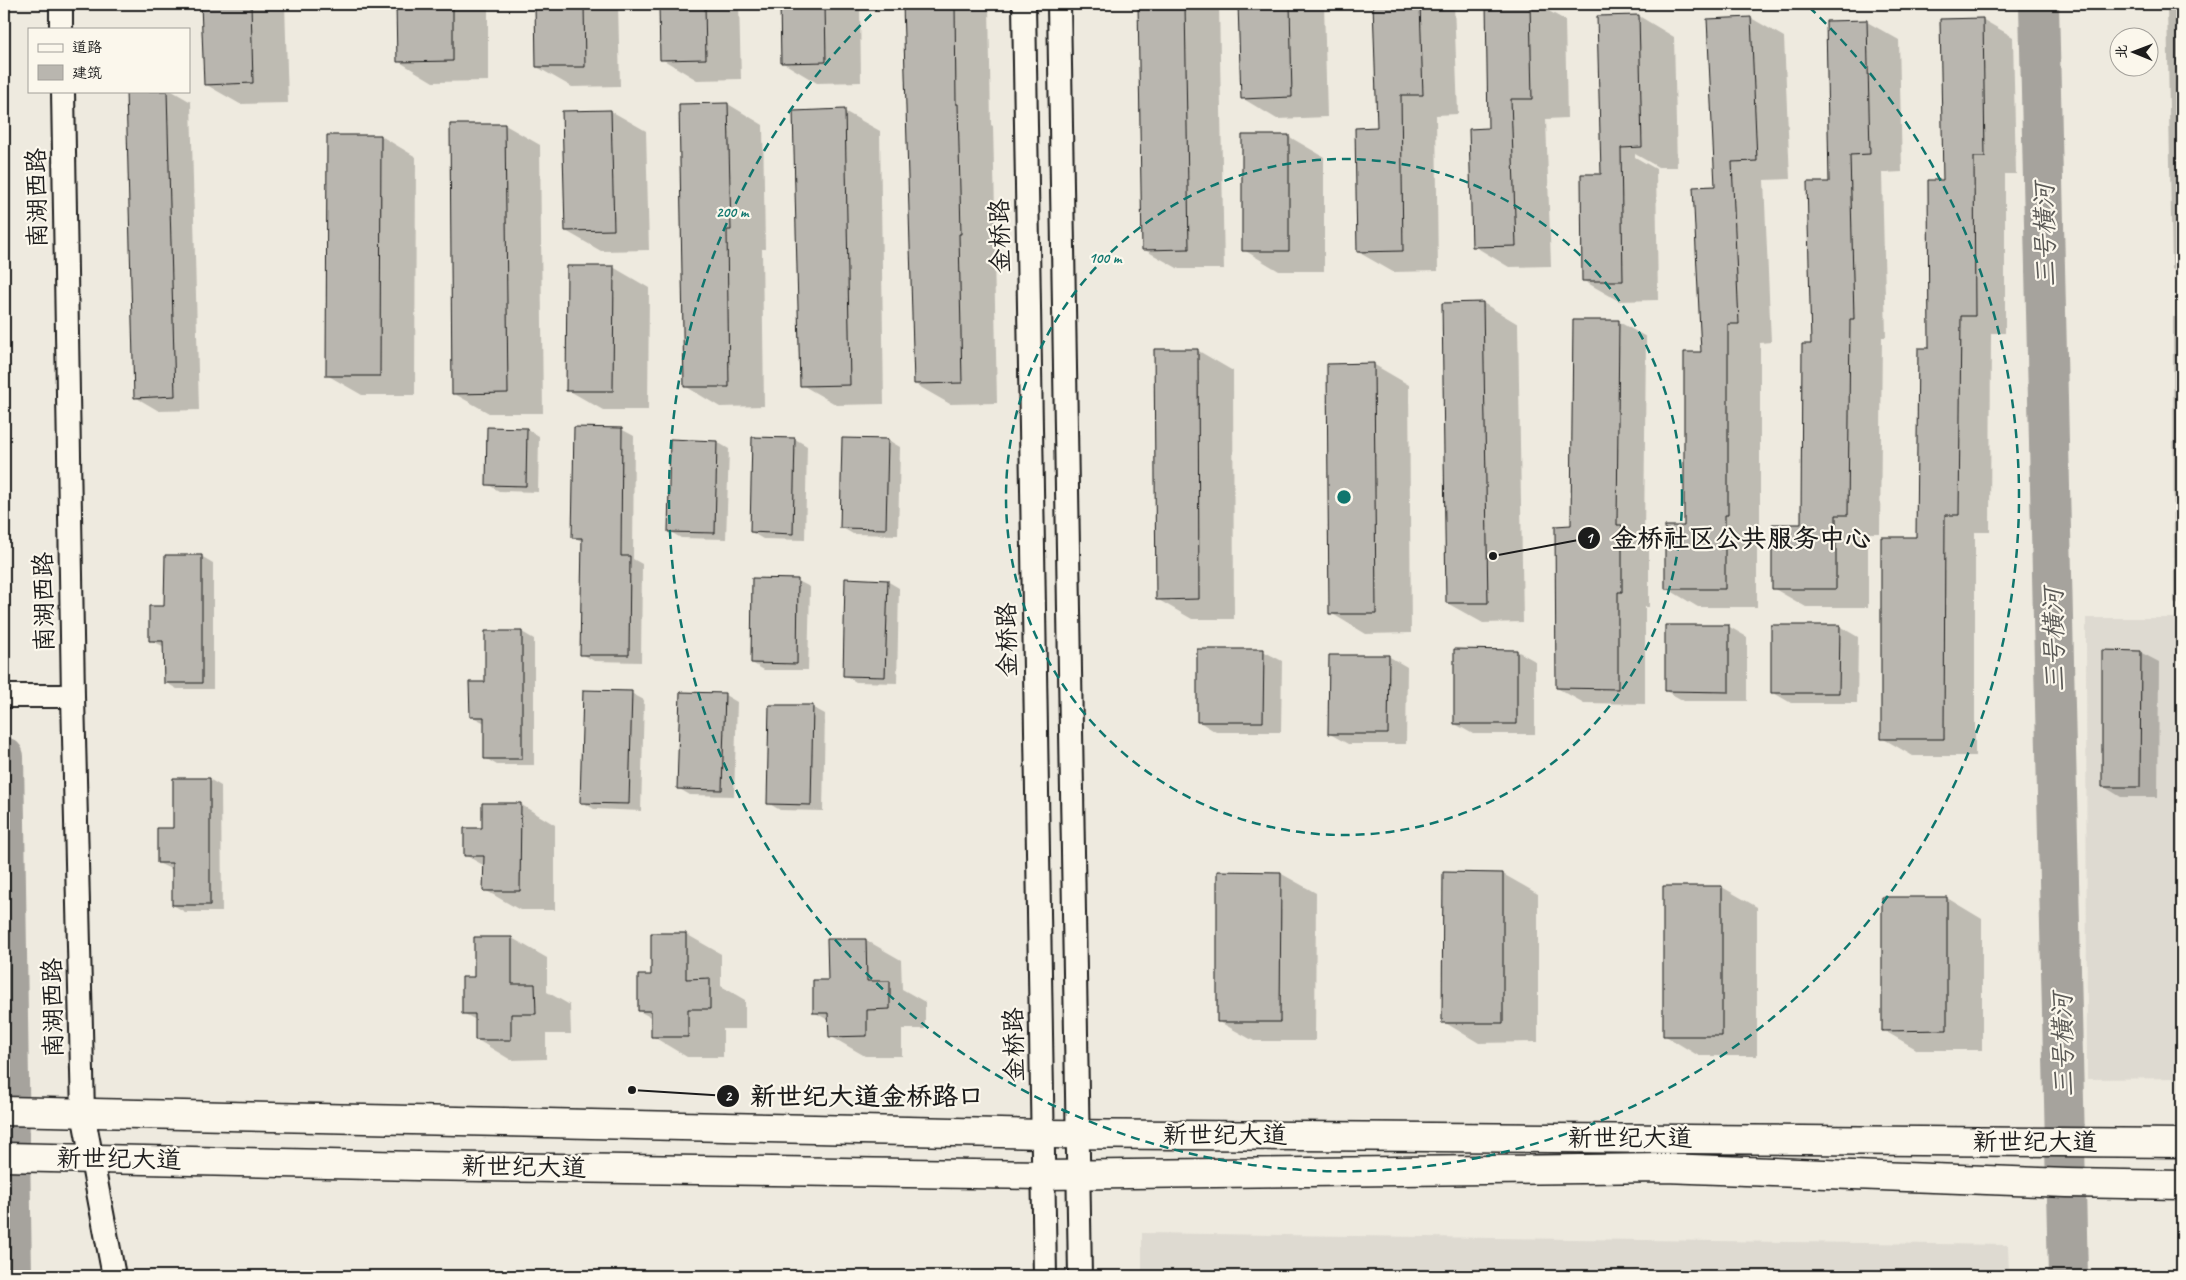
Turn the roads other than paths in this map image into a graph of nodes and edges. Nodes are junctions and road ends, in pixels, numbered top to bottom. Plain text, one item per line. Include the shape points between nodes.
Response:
1 (61, 4) edge
2 (1024, 4) edge
3 (1060, 4) edge
4 (61, 28) edge
5 (63, 92) edge
6 (4, 696) edge
7 (73, 696) junction
8 (4, 1111) edge
9 (83, 1113) junction
10 (1043, 1134) junction
11 (1077, 1134) junction
12 (2182, 1143) edge
13 (4, 1156) edge
14 (92, 1158) junction
15 (1044, 1175) junction
16 (1078, 1175) junction
17 (2182, 1185) edge
18 (114, 1276) edge
19 (1046, 1276) edge
20 (1080, 1276) edge

1 - 4 street
2 - 10 street, 金桥路
3 - 11 street
5 - 7 street, 南湖西路
6 - 7 street
7 - 9 street, 南湖西路
8 - 9 main road, 新世纪大道
9 - 10 main road, 新世纪大道
9 - 14 street, 南湖西路
10 - 11 main road, 新世纪大道
10 - 15 street, 金桥路
11 - 12 main road, 新世纪大道
11 - 16 street
13 - 14 main road, 新世纪大道
14 - 15 main road, 新世纪大道
14 - 18 street, 南湖西路
15 - 16 main road, 新世纪大道
15 - 19 street, 金桥路
16 - 17 main road, 新世纪大道 via 1665,1168
16 - 20 street

